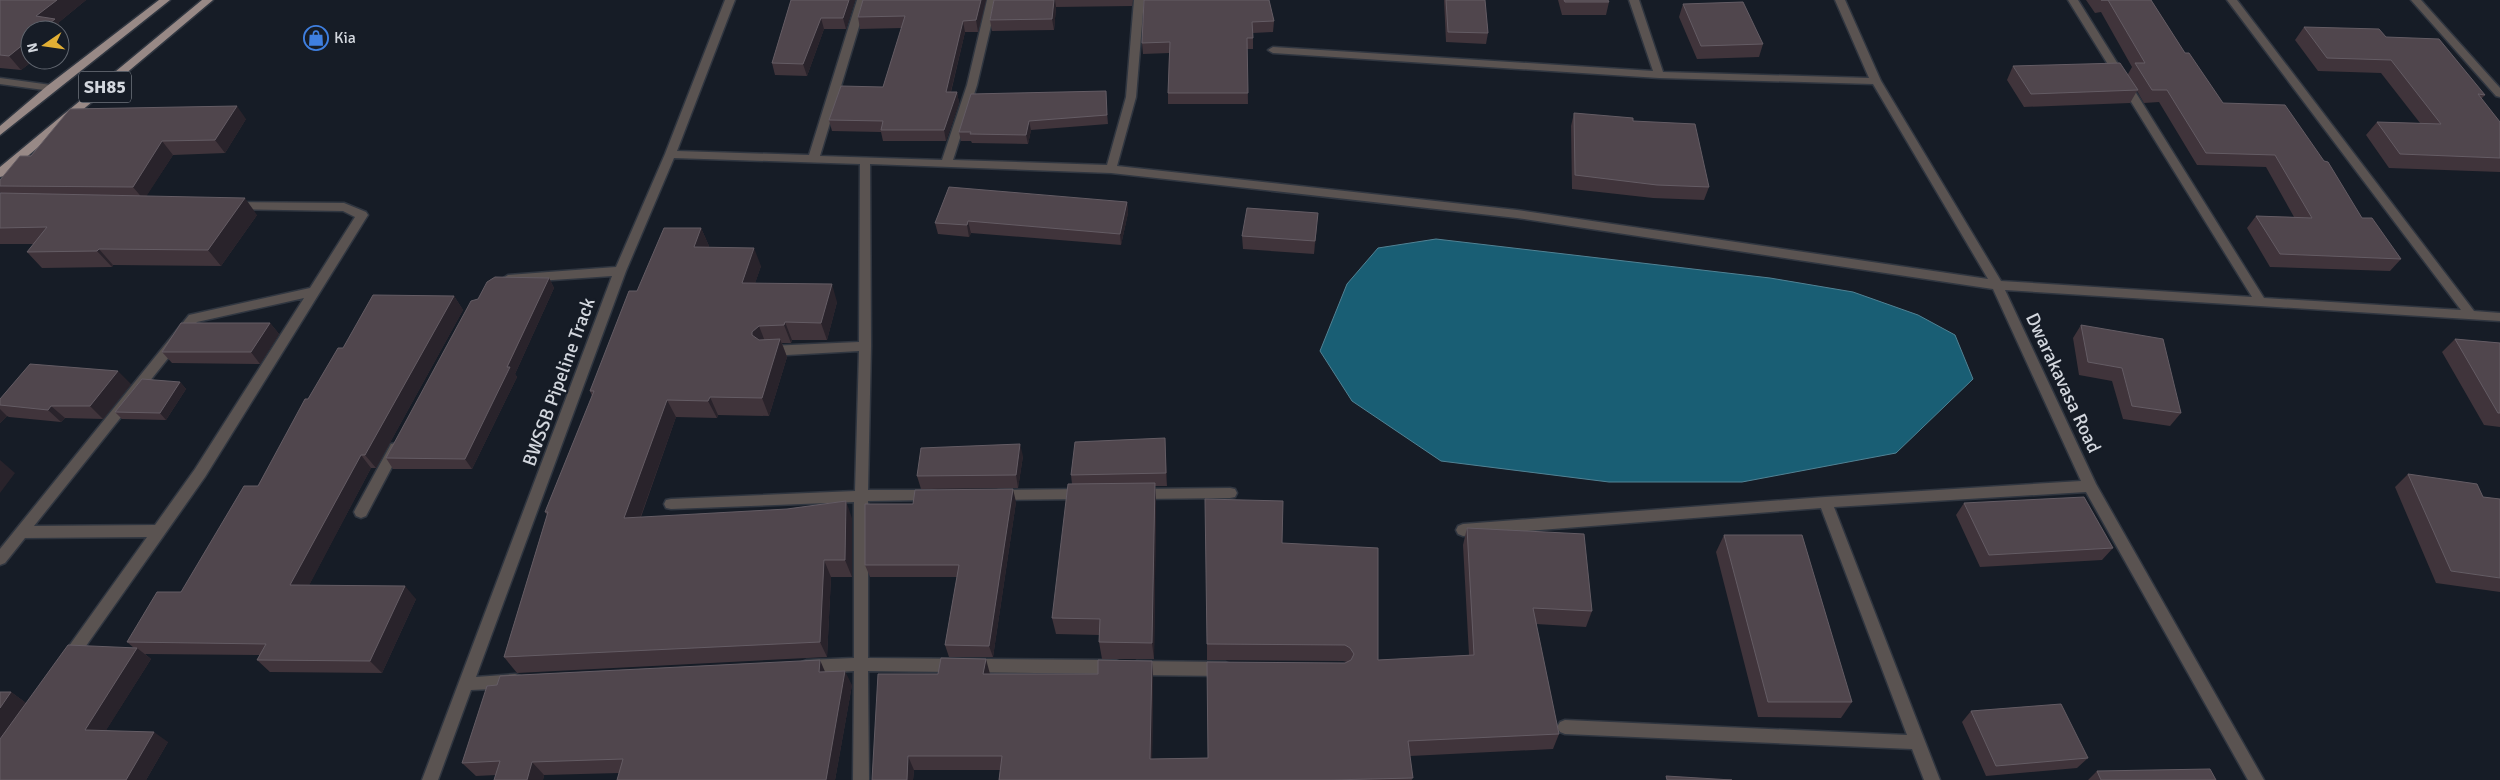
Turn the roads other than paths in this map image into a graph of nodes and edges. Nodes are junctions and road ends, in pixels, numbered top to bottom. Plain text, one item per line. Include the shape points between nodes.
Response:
1 (164, 0) edge
2 (208, 0) edge
3 (730, 0) edge
4 (862, 0) edge
5 (992, 0) edge
6 (1139, 0) edge
7 (1634, 0) edge
8 (1840, 0) edge
9 (2073, 0) edge
10 (2232, 0) edge
11 (2416, 0) edge
12 (1274, 50) dead end
13 (1659, 76) junction
14 (0, 81) edge
15 (1876, 81) junction
16 (50, 88) junction
17 (2500, 94) edge
18 (0, 132) edge
19 (670, 154) junction
20 (814, 158) junction
21 (865, 162) junction
22 (947, 162) junction
23 (1111, 169) junction
24 (0, 173) edge
25 (226, 206) edge
26 (620, 271) junction
27 (494, 284) edge
28 (1997, 285) junction
29 (315, 291) junction
30 (2261, 302) junction
31 (2470, 314) junction
32 (2500, 317) edge
33 (864, 346) junction
34 (766, 351) edge
35 (403, 435) edge
36 (2090, 486) junction
37 (1230, 493) dead end
38 (1100, 494) edge
39 (1130, 494) edge
40 (941, 495) edge
41 (980, 495) edge
42 (861, 496) junction
43 (1825, 502) junction
44 (671, 504) dead end
45 (361, 512) dead end
46 (1463, 530) dead end
47 (159, 531) junction
48 (21, 532) junction
49 (0, 559) edge
50 (861, 664) junction
51 (792, 667) edge
52 (62, 668) edge
53 (1244, 669) edge
54 (527, 681) edge
55 (468, 684) junction
56 (1565, 727) dead end
57 (1917, 742) junction
58 (430, 780) edge
59 (861, 780) edge
60 (1932, 780) edge
61 (2256, 780) edge

1 - 16 main road, SH85
2 - 24 main road, SH85
3 - 19 street, BWSSB Pipeline Track
4 - 20 street
5 - 22 street via 972,85
6 - 23 street via 1131,97
7 - 13 street
8 - 15 street, Dwarakavasa Road
9 - 30 street
10 - 31 street
11 - 17 street
12 - 13 street
13 - 15 street
14 - 16 street
15 - 28 street, Dwarakavasa Road
16 - 18 main road, SH85
19 - 20 street
19 - 26 street, BWSSB Pipeline Track
20 - 21 street
21 - 22 street
21 - 33 street
22 - 23 street
23 - 28 street via 1517,214
25 - 29 street via 344,207 362,215
26 - 27 street via 500,280
26 - 55 street, BWSSB Pipeline Track
28 - 30 street
28 - 36 street, Dwarakavasa Road
29 - 47 street via 200,473
29 - 48 street via 193,318
30 - 31 street
31 - 32 street
33 - 34 street
33 - 42 street
35 - 45 street
36 - 43 street
36 - 61 street, Dwarakavasa Road
37 - 39 street
38 - 41 street
40 - 42 street
42 - 44 street
42 - 50 street
43 - 46 street
43 - 57 street
47 - 48 street
47 - 52 street
48 - 49 street
50 - 51 street
50 - 53 street
50 - 59 street
54 - 55 street
55 - 58 street, BWSSB Pipeline Track
56 - 57 street
57 - 60 street

